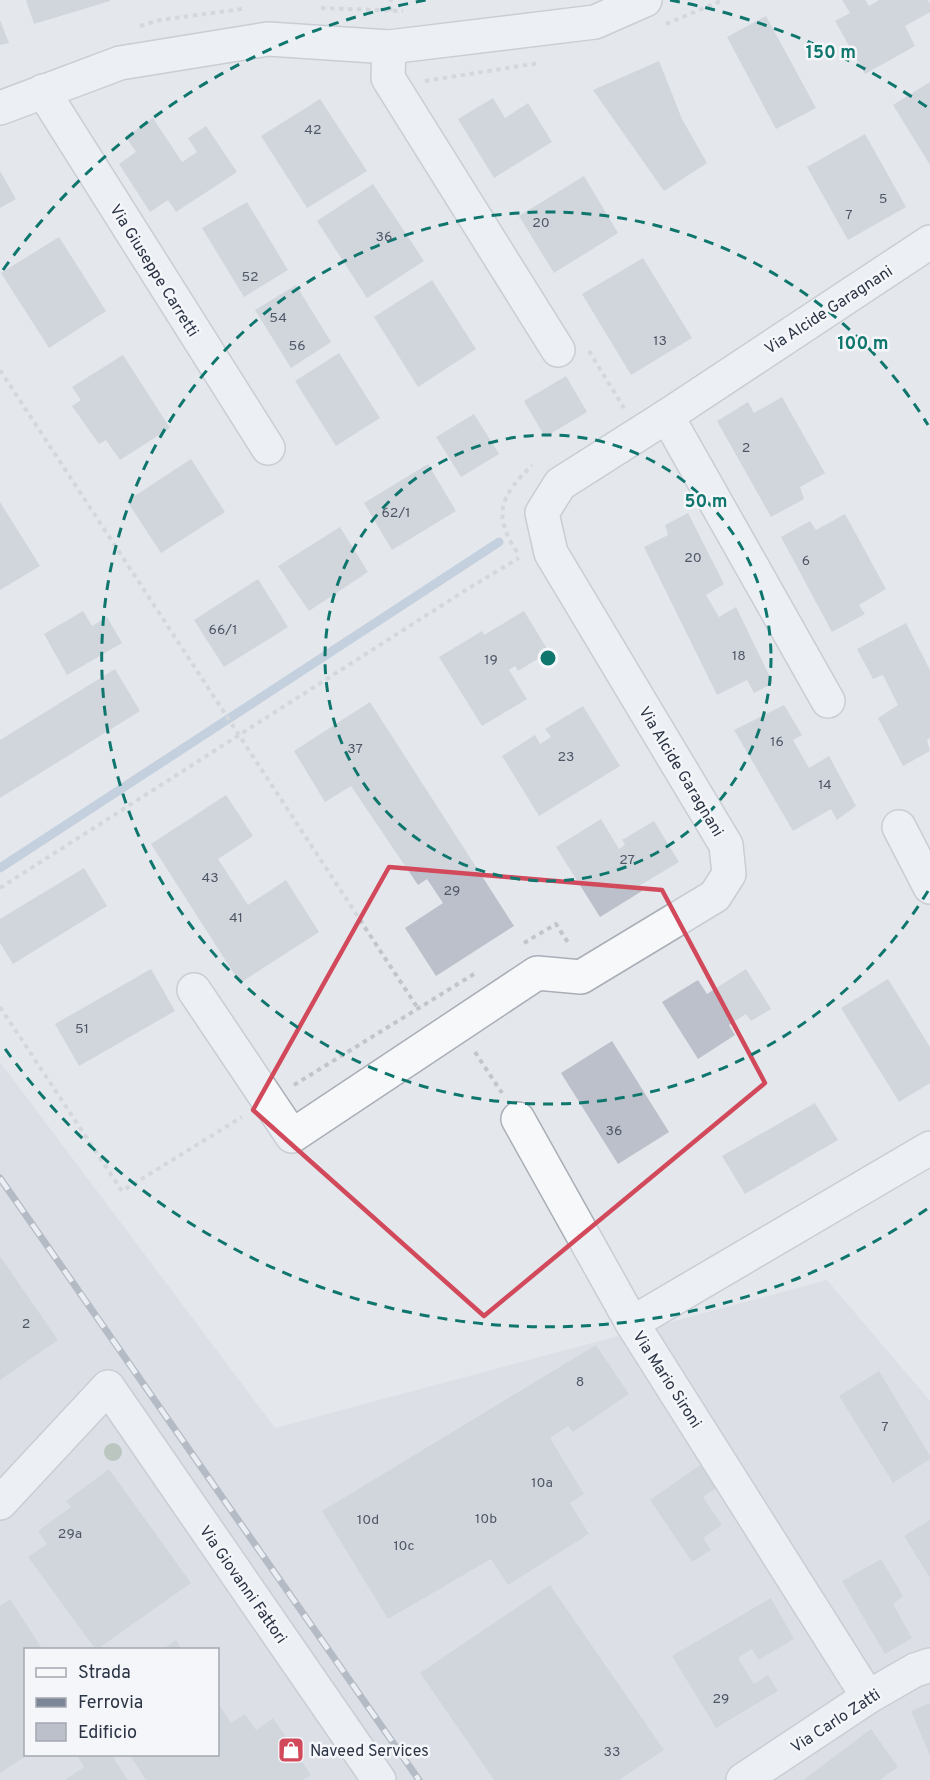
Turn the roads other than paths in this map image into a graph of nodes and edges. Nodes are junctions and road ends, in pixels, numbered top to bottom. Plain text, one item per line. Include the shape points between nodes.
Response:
1 (645, 0) edge
2 (389, 47) junction
3 (43, 91) junction
4 (0, 108) edge
5 (930, 242) edge
6 (558, 350) dead end
7 (667, 416) junction
8 (268, 448) dead end
9 (828, 701) dead end
10 (899, 827) dead end
11 (930, 886) edge
12 (194, 990) dead end
13 (518, 1119) road end
14 (930, 1148) edge
15 (632, 1323) junction
16 (0, 1503) edge
17 (930, 1665) edge
18 (868, 1696) junction
19 (380, 1780) edge
20 (743, 1780) edge

1 - 2 street via 595,22
2 - 3 street via 268,39 120,63
2 - 6 street via 388,78
3 - 4 street
3 - 8 street, Via Giuseppe Carretti
5 - 7 street, Via Alcide Garagnani
7 - 9 street
7 - 12 street, Via Alcide Garagnani via 560,484 542,513 551,553 726,845 729,874 715,896 581,977 537,973 292,1136
10 - 11 street
13 - 15 street
14 - 15 street, Via Mario Sironi
15 - 18 street, Via Mario Sironi
16 - 19 street, Via Giovanni Fattori via 108,1387
17 - 18 street, Via Carlo Zatti
18 - 20 street, Via Carlo Zatti

